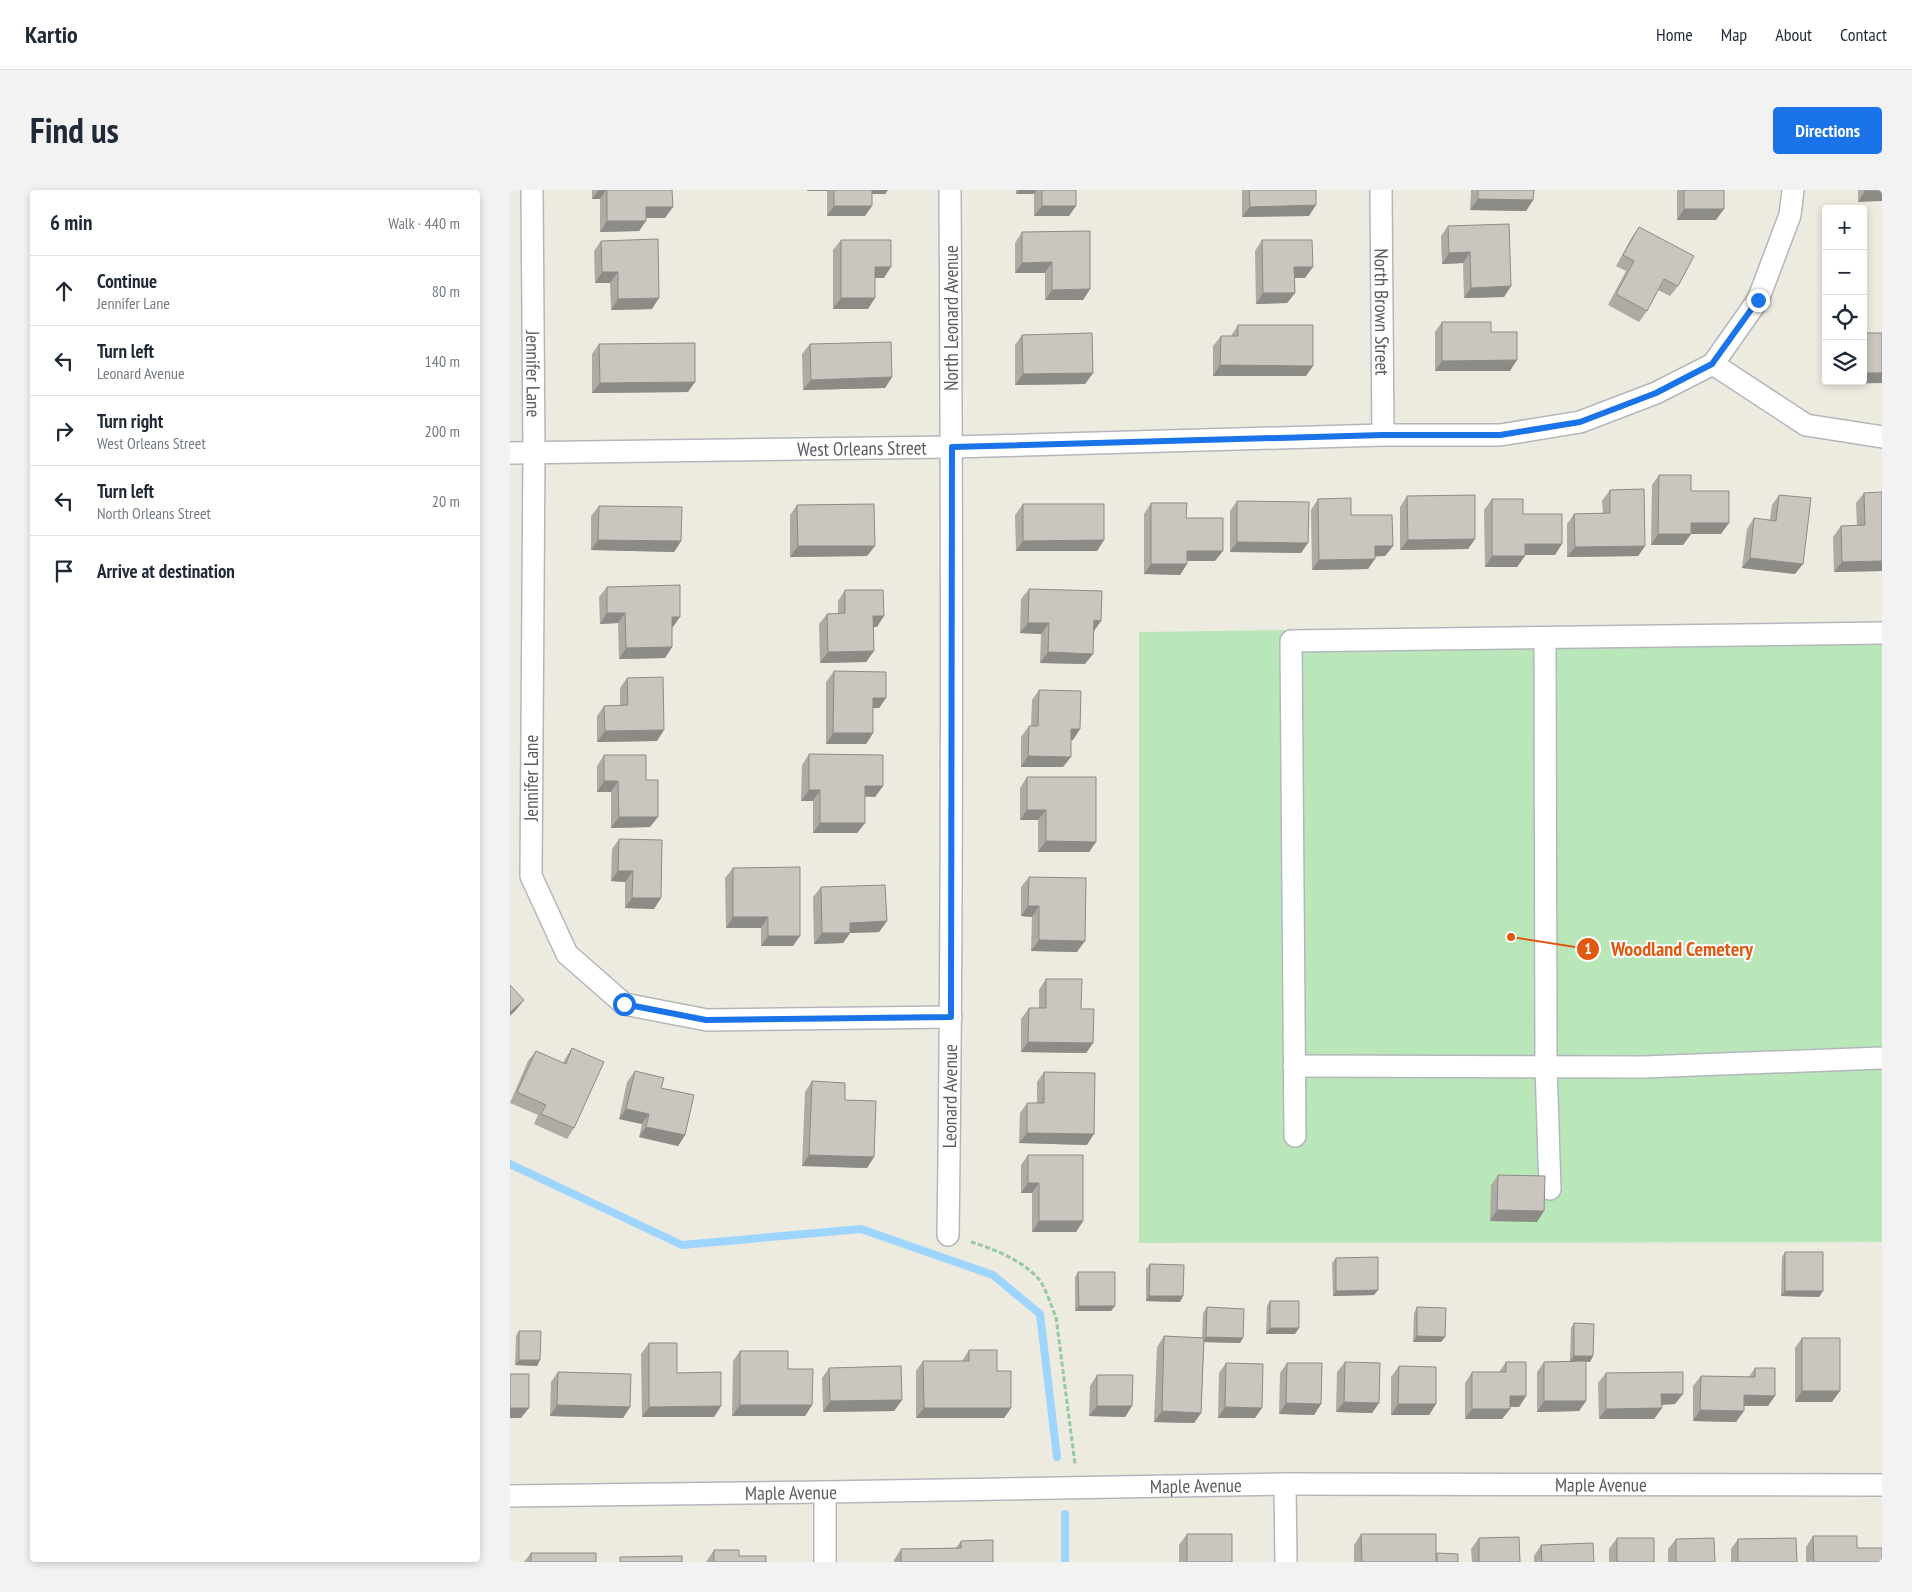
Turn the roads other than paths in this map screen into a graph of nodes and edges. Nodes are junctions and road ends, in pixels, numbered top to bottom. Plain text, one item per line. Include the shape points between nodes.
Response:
1 (532, 190) edge
2 (950, 190) edge
3 (1381, 190) edge
4 (1793, 190) edge
5 (1712, 364) junction
6 (1383, 435) junction
7 (1882, 437) edge
8 (952, 447) junction
9 (534, 452) junction
10 (510, 453) edge
11 (1882, 633) edge
12 (1545, 638) junction
13 (951, 1017) junction
14 (1882, 1058) edge
15 (1294, 1066) junction
16 (1546, 1066) junction
17 (1295, 1136) dead end
18 (1550, 1190) dead end
19 (948, 1235) road end
20 (1284, 1484) junction
21 (1882, 1484) edge
22 (824, 1492) junction
23 (510, 1496) edge
24 (825, 1562) edge
25 (1286, 1562) edge

1 - 9 street, Jennifer Lane
2 - 8 street, North Leonard Avenue
3 - 6 street, North Brown Street
4 - 5 street via 1790,215 1758,300
5 - 6 street, West Orleans Street via 1656,393 1580,422 1500,435
5 - 7 street via 1806,425
6 - 8 street, West Orleans Street
8 - 9 street, West Orleans Street
8 - 13 street, Leonard Avenue
9 - 10 street, West Orleans Street
9 - 13 street, Jennifer Lane via 530,876 567,954 624,1004 706,1020
11 - 12 street
12 - 15 street via 1291,641
12 - 16 street
13 - 19 street, Leonard Avenue
14 - 16 street via 1644,1067
15 - 16 street
15 - 17 street
16 - 18 street
20 - 21 street, Maple Avenue
20 - 22 street, Maple Avenue
20 - 25 street
22 - 23 street, Maple Avenue
22 - 24 street

